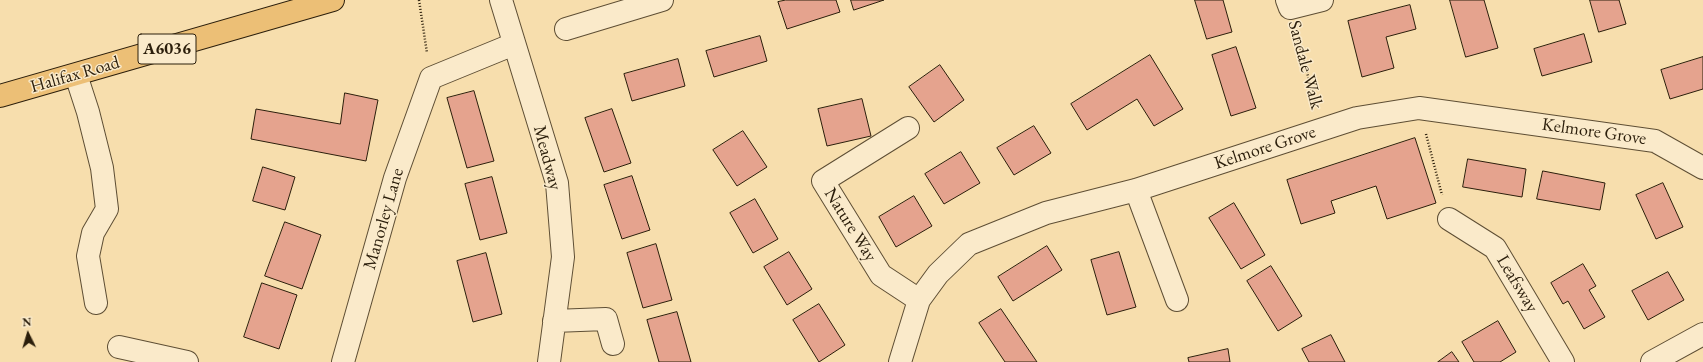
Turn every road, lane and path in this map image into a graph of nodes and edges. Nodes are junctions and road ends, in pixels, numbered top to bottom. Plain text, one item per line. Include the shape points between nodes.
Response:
1 (333, 0) edge
2 (419, 0) edge
3 (501, 0) edge
4 (662, 0) edge
5 (1322, 0) edge
6 (1289, 4) edge
7 (566, 29) dead end
8 (514, 44) junction
9 (76, 75) junction
10 (431, 78) junction
11 (0, 96) edge
12 (1418, 108) junction
13 (908, 128) dead end
14 (1322, 129) junction
15 (1703, 168) edge
16 (1136, 190) junction
17 (1449, 219) joint
18 (919, 300) junction
19 (1177, 300) dead end
20 (96, 303) dead end
21 (554, 321) junction
22 (1703, 334) edge
23 (613, 344) dead end
24 (119, 347) dead end
25 (188, 362) edge
26 (343, 362) edge
27 (549, 362) edge
28 (900, 362) edge
29 (1563, 362) edge
30 (1652, 362) edge

1 - 9 highway, Halifax Road / A6036
2 - 10 path
3 - 8 street, Meadway
4 - 7 street
5 - 6 street
6 - 14 path, Sandale Walk
8 - 10 street
8 - 21 street, Meadway via 557,183 563,257
9 - 11 highway, Halifax Road / A6036
9 - 20 street via 100,161 107,209 93,233 88,256
10 - 26 street, Manorley Lane via 395,178
12 - 14 street, Kelmore Grove via 1357,118
12 - 15 street, Kelmore Grove via 1655,141
12 - 17 path
13 - 18 street, Nature Way via 823,181 881,275
14 - 16 street, Kelmore Grove
16 - 18 street, Kelmore Grove via 1046,212 969,244 938,274
16 - 19 street
17 - 29 street, Leafsway via 1496,248
18 - 28 street, Kelmore Grove
21 - 23 street via 606,319
21 - 27 street, Meadway
22 - 30 street
24 - 25 street

